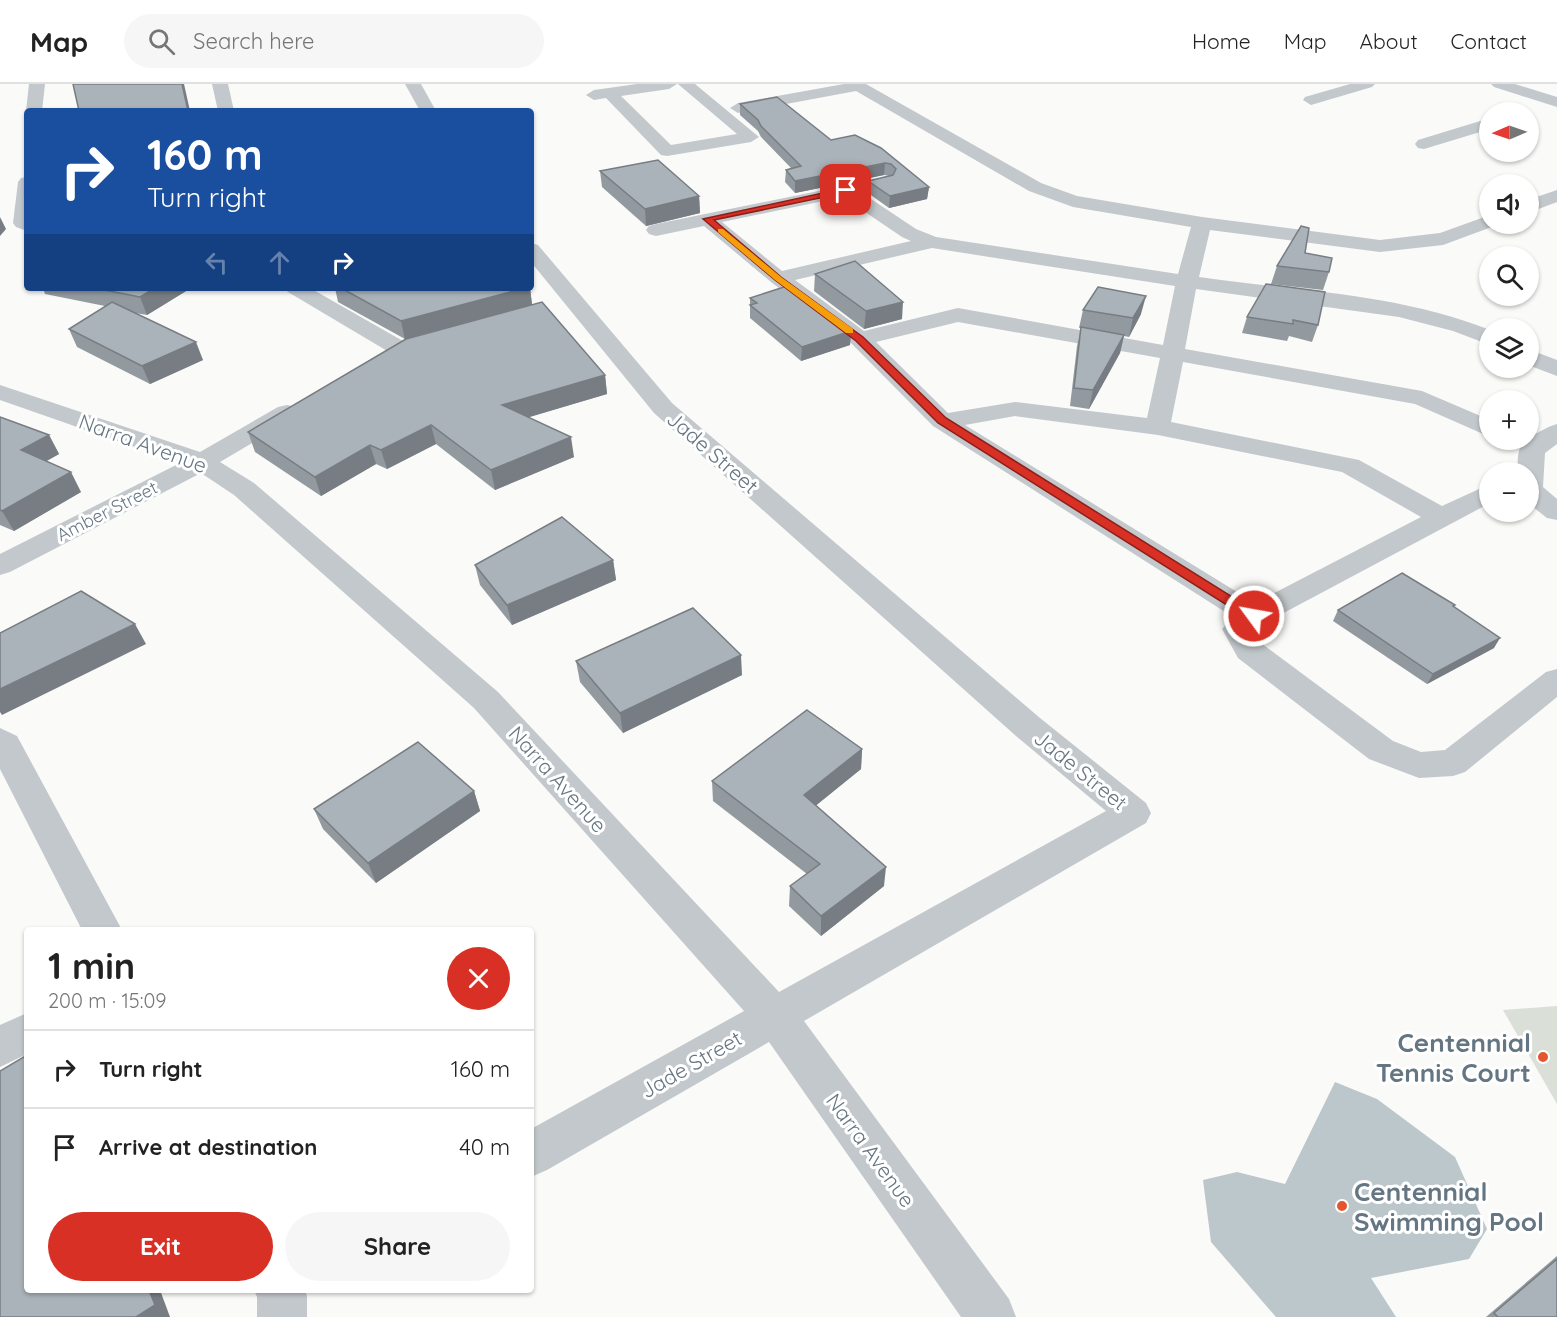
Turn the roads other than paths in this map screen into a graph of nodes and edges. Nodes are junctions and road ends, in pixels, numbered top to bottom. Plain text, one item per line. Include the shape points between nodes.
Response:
1 (37, 84) edge
2 (220, 84) edge
3 (413, 84) edge
4 (669, 84) edge
5 (686, 84) edge
6 (1367, 84) edge
7 (1499, 84) edge
8 (857, 85) edge
9 (609, 92) junction
10 (590, 96) dead end
11 (1311, 100) dead end
12 (1556, 102) edge
13 (1539, 107) edge
14 (34, 108) edge
15 (225, 108) edge
16 (426, 108) edge
17 (719, 111) junction
18 (1479, 126) edge
19 (1424, 144) dead end
20 (884, 182) edge
21 (846, 190) junction
22 (1557, 196) edge
23 (1539, 203) edge
24 (707, 219) junction
25 (1202, 223) junction
26 (1479, 225) edge
27 (656, 230) edge
28 (932, 242) junction
29 (534, 254) edge
30 (778, 279) junction
31 (1187, 281) junction
32 (300, 291) edge
33 (1479, 333) edge
34 (860, 339) junction
35 (403, 351) edge
36 (1171, 353) junction
37 (1539, 361) edge
38 (1557, 369) edge
39 (0, 392) edge
40 (303, 403) edge
41 (942, 420) junction
42 (1479, 425) edge
43 (1158, 427) junction
44 (1557, 432) edge
45 (1539, 438) edge
46 (202, 462) junction
47 (1479, 497) edge
48 (1539, 497) edge
49 (1557, 512) edge
50 (1440, 516) junction
51 (0, 566) edge
52 (1254, 616) junction
53 (1557, 680) edge
54 (0, 741) edge
55 (100, 927) edge
56 (775, 1016) junction
57 (24, 1034) edge
58 (0, 1047) edge
59 (534, 1152) edge
60 (991, 1317) edge

1 - 14 street
2 - 15 street
3 - 16 street
4 - 9 street
5 - 17 street
6 - 11 street
7 - 12 street
8 - 17 street
8 - 25 street via 1035,187 1073,201
9 - 10 street
9 - 17 street via 667,151 751,137
12 - 13 street
18 - 19 street
20 - 21 street
21 - 24 street
21 - 28 street via 909,233
22 - 23 street
24 - 27 street
24 - 30 street
25 - 26 street via 1380,246 1443,239
25 - 31 street
28 - 30 street
28 - 31 street
29 - 56 street, Jade Street via 565,305 663,408 1028,727 1133,813
30 - 34 street
31 - 33 street via 1414,312
31 - 36 street
32 - 35 street
34 - 36 street via 958,315
34 - 41 street
36 - 42 street via 1422,398
36 - 43 street
37 - 38 street
39 - 46 street, Narra Avenue
40 - 46 street, Amber Street
41 - 43 street via 1015,409
41 - 52 street
43 - 50 street via 1350,466
44 - 45 street
46 - 51 street, Amber Street
46 - 56 street, Narra Avenue via 244,489 486,700
47 - 50 street
48 - 49 street
50 - 52 street
52 - 53 street via 1236,629 1249,650 1381,750 1419,765 1453,763
54 - 55 street
56 - 59 street, Jade Street
56 - 60 street, Narra Avenue
57 - 58 street

